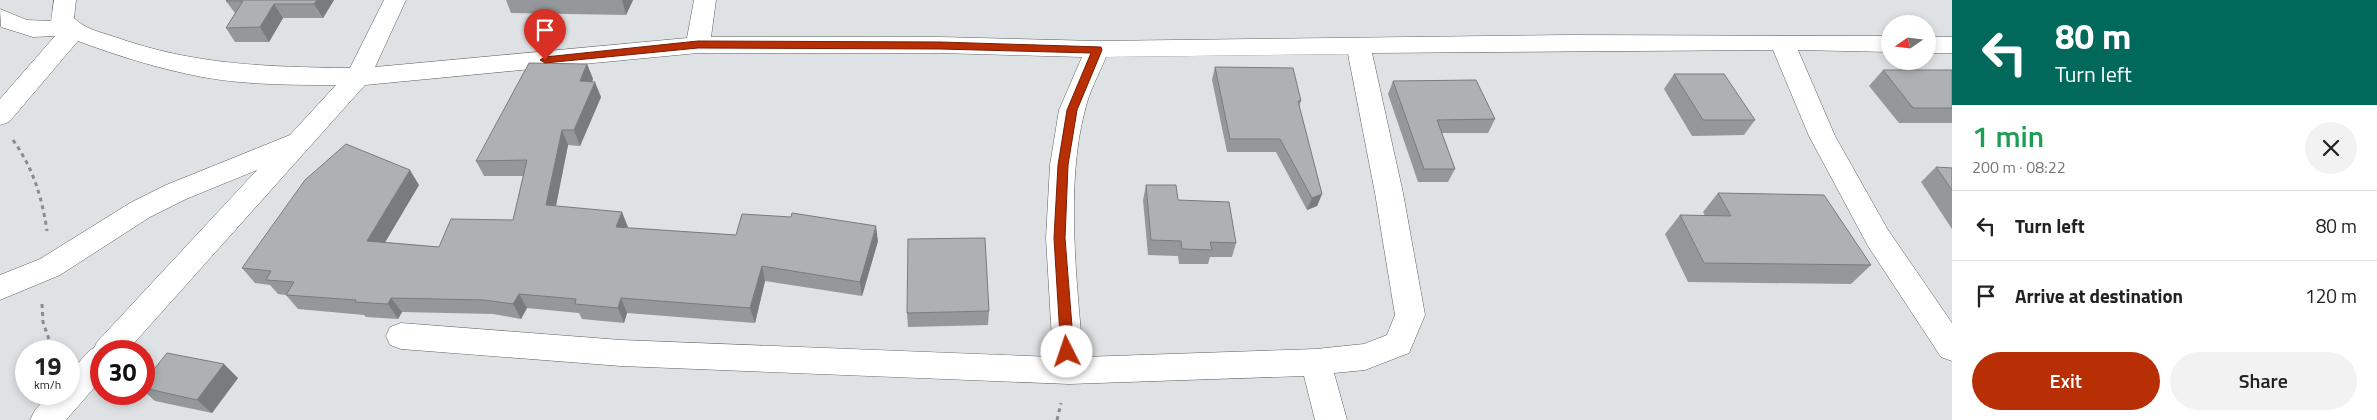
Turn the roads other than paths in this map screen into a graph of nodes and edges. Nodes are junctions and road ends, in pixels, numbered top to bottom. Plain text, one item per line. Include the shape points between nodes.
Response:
1 (65, 0) edge
2 (395, 0) edge
3 (705, 0) edge
4 (0, 17) edge
5 (71, 29) junction
6 (1782, 42) junction
7 (1881, 44) edge
8 (698, 45) junction
9 (1358, 45) junction
10 (1936, 45) edge
11 (1952, 45) edge
12 (1097, 50) junction
13 (358, 77) junction
14 (5, 127) edge
15 (305, 137) junction
16 (0, 288) edge
17 (401, 336) dead end
18 (118, 340) edge
19 (1952, 348) edge
20 (1316, 362) junction
21 (1069, 370) junction
22 (90, 371) edge
23 (46, 420) edge
24 (1331, 420) edge

1 - 5 street via 62,20
2 - 13 street
3 - 8 street
4 - 5 street via 17,27 31,30
5 - 13 street via 127,50 204,69 273,76
5 - 14 street
6 - 7 street
6 - 9 street
6 - 19 street via 1822,136 1878,238
8 - 12 street via 940,45
8 - 13 street
9 - 12 street
9 - 20 street via 1410,315 1398,344 1365,357
10 - 11 street
12 - 21 street via 1072,110 1063,165 1060,238
13 - 15 street
15 - 16 street via 176,192 140,210 50,267
15 - 18 street
17 - 21 street via 463,343 706,357
20 - 21 street
20 - 24 street
22 - 23 street

